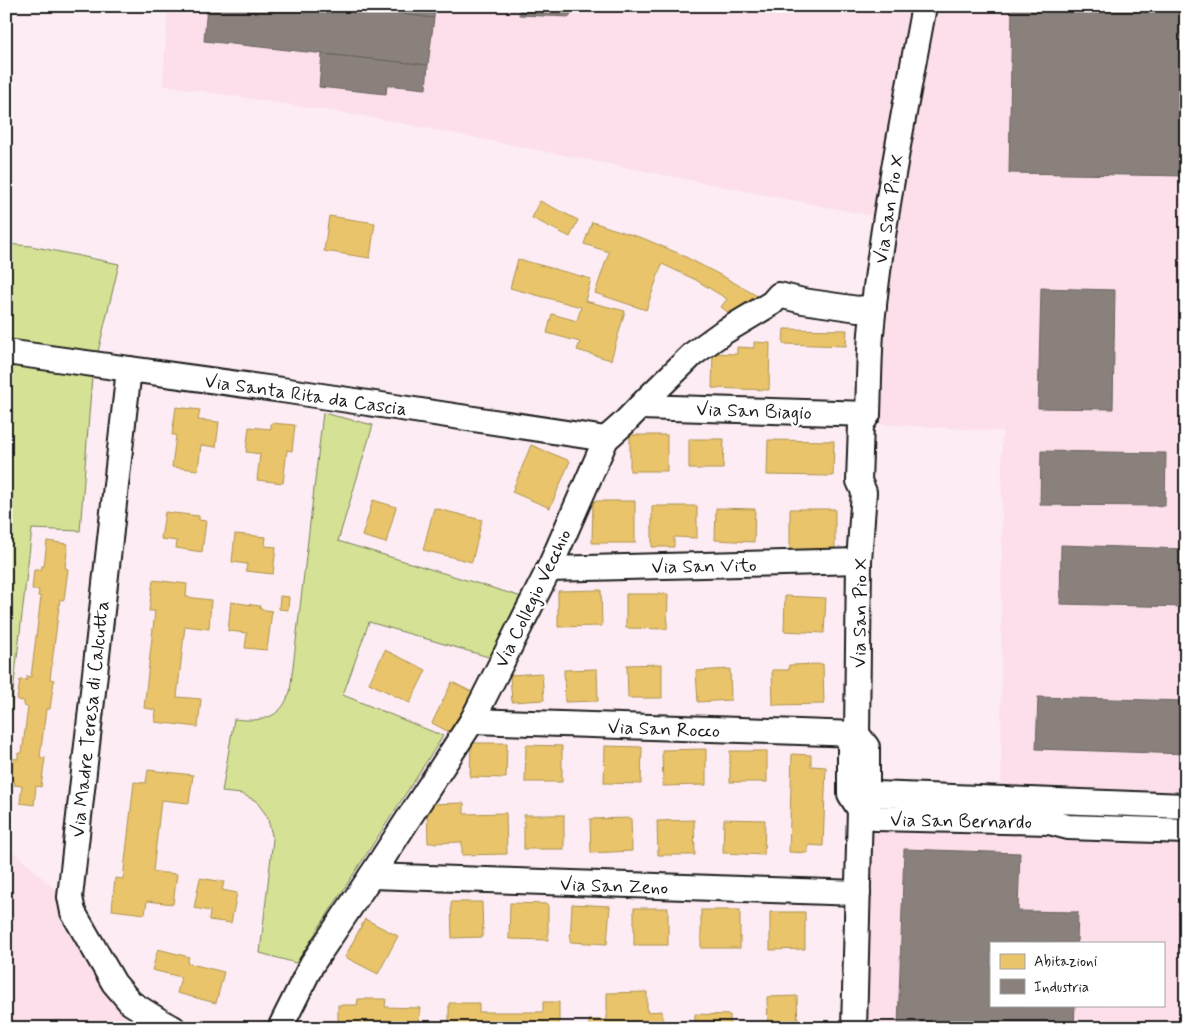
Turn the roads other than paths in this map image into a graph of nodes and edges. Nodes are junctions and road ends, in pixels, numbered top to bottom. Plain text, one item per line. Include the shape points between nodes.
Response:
1 (924, 6) edge
2 (874, 307) junction
3 (6, 352) edge
4 (129, 369) junction
5 (640, 407) junction
6 (868, 414) junction
7 (606, 439) junction
8 (859, 561) junction
9 (549, 569) junction
10 (472, 721) junction
11 (857, 734) junction
12 (1186, 806) edge
13 (860, 810) junction
14 (1186, 831) edge
15 (371, 876) junction
16 (858, 893) junction
17 (173, 1028) edge
18 (280, 1028) edge
19 (854, 1028) edge

1 - 2 street, Via San Pio X via 880,252
2 - 5 street, Via Collegio Vecchio via 858,309 779,295 772,303 722,332 693,354
2 - 6 street, Via San Pio X
3 - 4 street, Via Santa Rita da Cascia
4 - 7 street, Via Santa Rita da Cascia
4 - 17 street, Via Madre Teresa di Calcutta via 70,898 73,912 114,982 132,1004
5 - 6 street, Via San Biagio
5 - 7 street, Via Collegio Vecchio
6 - 8 street, Via San Pio X via 877,422 875,479 864,492
7 - 9 street, Via Collegio Vecchio
8 - 9 street, Via San Vito
8 - 11 street, Via San Pio X
9 - 10 street, Via Collegio Vecchio
10 - 11 street, Via San Rocco
10 - 15 street, Via Collegio Vecchio
11 - 13 street, Via San Pio X via 867,747 867,793
12 - 13 street, Via San Bernardo via 875,794
13 - 14 street, Via San Bernardo via 875,818 1049,822 1068,827
13 - 16 street, Via San Pio X
15 - 16 street, Via San Zeno
15 - 18 street, Via Collegio Vecchio via 312,964
16 - 19 street, Via San Pio X

